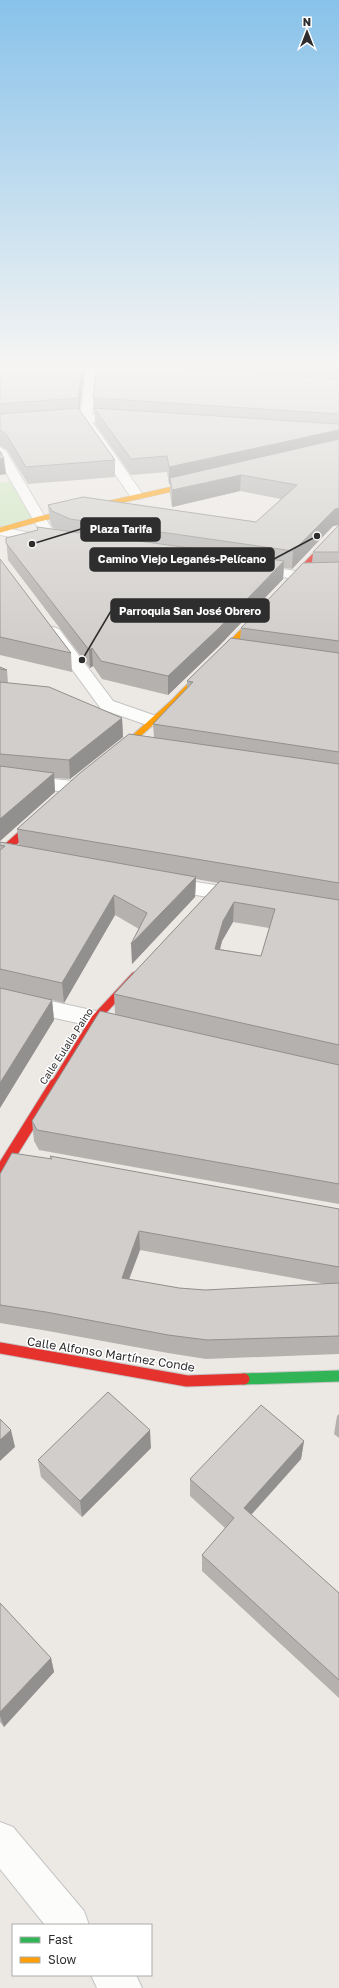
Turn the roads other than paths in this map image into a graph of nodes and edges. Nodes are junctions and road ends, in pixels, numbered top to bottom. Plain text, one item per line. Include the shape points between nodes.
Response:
1 (3, 457) edge
2 (110, 457) edge
3 (15, 479) junction
4 (0, 481) edge
5 (205, 481) edge
6 (137, 496) junction
7 (39, 519) junction
8 (339, 530) edge
9 (0, 531) edge
10 (26, 537) junction
11 (68, 542) junction
12 (83, 544) edge
13 (0, 546) edge
14 (240, 567) edge
15 (296, 575) junction
16 (339, 575) edge
17 (279, 593) edge
18 (268, 604) edge
19 (42, 618) edge
20 (84, 702) edge
21 (108, 705) junction
22 (153, 721) junction
23 (126, 746) junction
24 (148, 749) edge
25 (109, 760) edge
26 (0, 779) edge
27 (72, 789) edge
28 (46, 813) edge
29 (0, 854) edge
30 (24, 858) edge
31 (146, 880) edge
32 (261, 900) edge
33 (144, 967) edge
34 (0, 998) edge
35 (95, 1019) junction
36 (133, 1028) edge
37 (14, 1163) edge
38 (0, 1348) edge
39 (339, 1376) edge
40 (0, 1840) edge
41 (69, 1924) edge
42 (112, 1976) edge
43 (122, 1988) edge

1 - 3 street
2 - 6 street
3 - 4 street
3 - 7 street
5 - 6 street
6 - 7 street
7 - 9 street
7 - 11 street via 47,532
8 - 15 street
9 - 10 street
10 - 11 street
10 - 13 street
11 - 12 street
14 - 15 street
15 - 16 street
15 - 17 street
18 - 22 street via 232,652
19 - 21 street
20 - 21 street
21 - 22 street
22 - 23 street
23 - 24 street
23 - 25 street
26 - 27 street
28 - 29 street
29 - 30 street
31 - 32 street via 211,895
33 - 35 street, Calle Eulalia Paino
34 - 35 street
35 - 36 street
35 - 37 street, Calle Eulalia Paino
38 - 39 street, Calle Alfonso Martínez Conde via 187,1381
40 - 41 street
42 - 43 street

